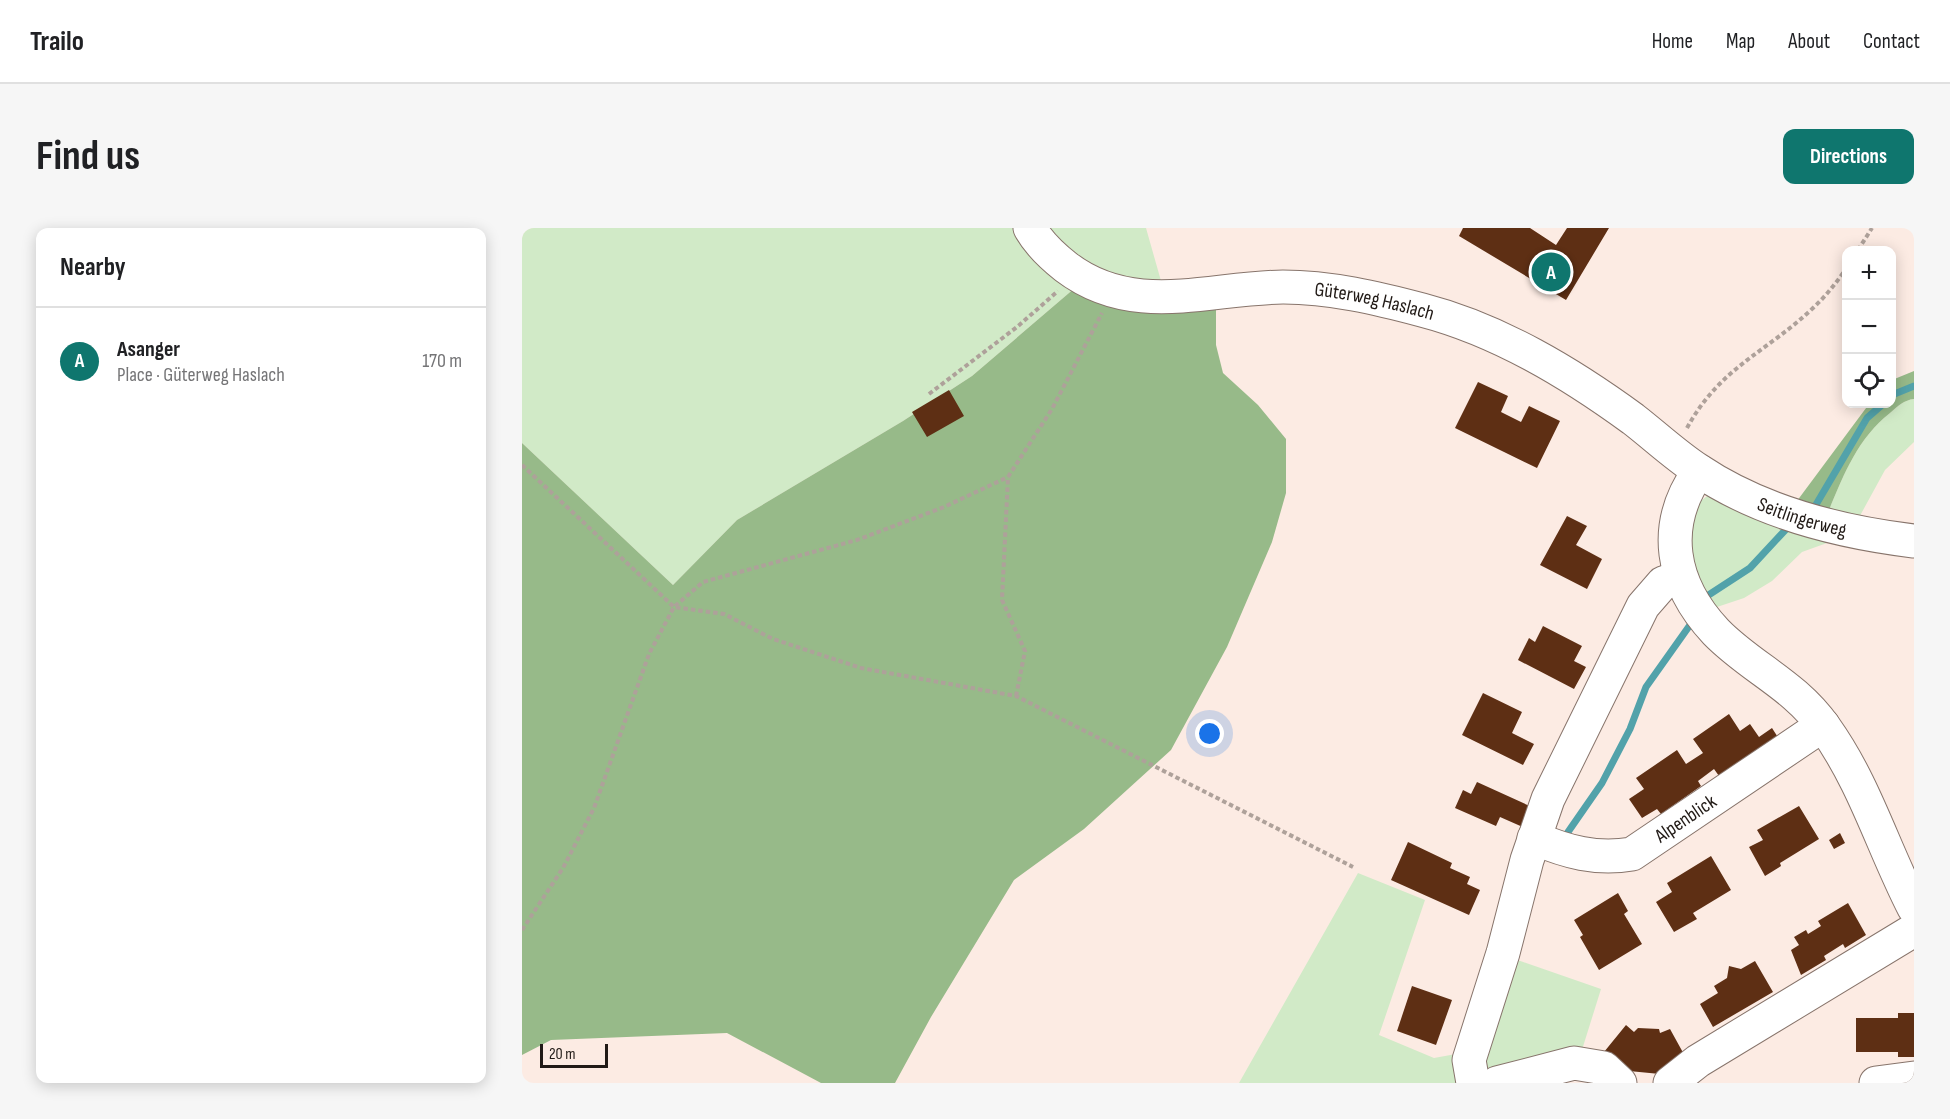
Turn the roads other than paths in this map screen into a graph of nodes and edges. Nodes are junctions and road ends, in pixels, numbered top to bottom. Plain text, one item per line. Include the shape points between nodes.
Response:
1 (1030, 228) edge
2 (1699, 471) junction
3 (1914, 541) edge
4 (1680, 577) junction
5 (1823, 725) junction
6 (1534, 838) junction
7 (1914, 908) edge
8 (1914, 930) edge
9 (1914, 1078) edge
10 (1473, 1083) edge
11 (1497, 1083) edge
12 (1620, 1083) edge
13 (1670, 1083) edge
14 (1876, 1083) edge

1 - 2 street, Güterweg Haslach via 1056,259 1114,292 1142,297 1283,287 1333,290 1441,315 1485,331 1582,384
2 - 3 street, Seitlingerweg via 1732,490 1804,520
2 - 4 street via 1685,490 1677,515 1673,544
4 - 5 street via 1694,604 1717,633 1803,699
4 - 6 street via 1664,583 1643,606 1548,799
5 - 6 street, Alpenblick via 1632,854 1608,858 1568,852
5 - 7 street via 1860,784
6 - 10 street via 1469,1060
8 - 13 street
9 - 14 street
11 - 12 street via 1574,1063 1604,1068

